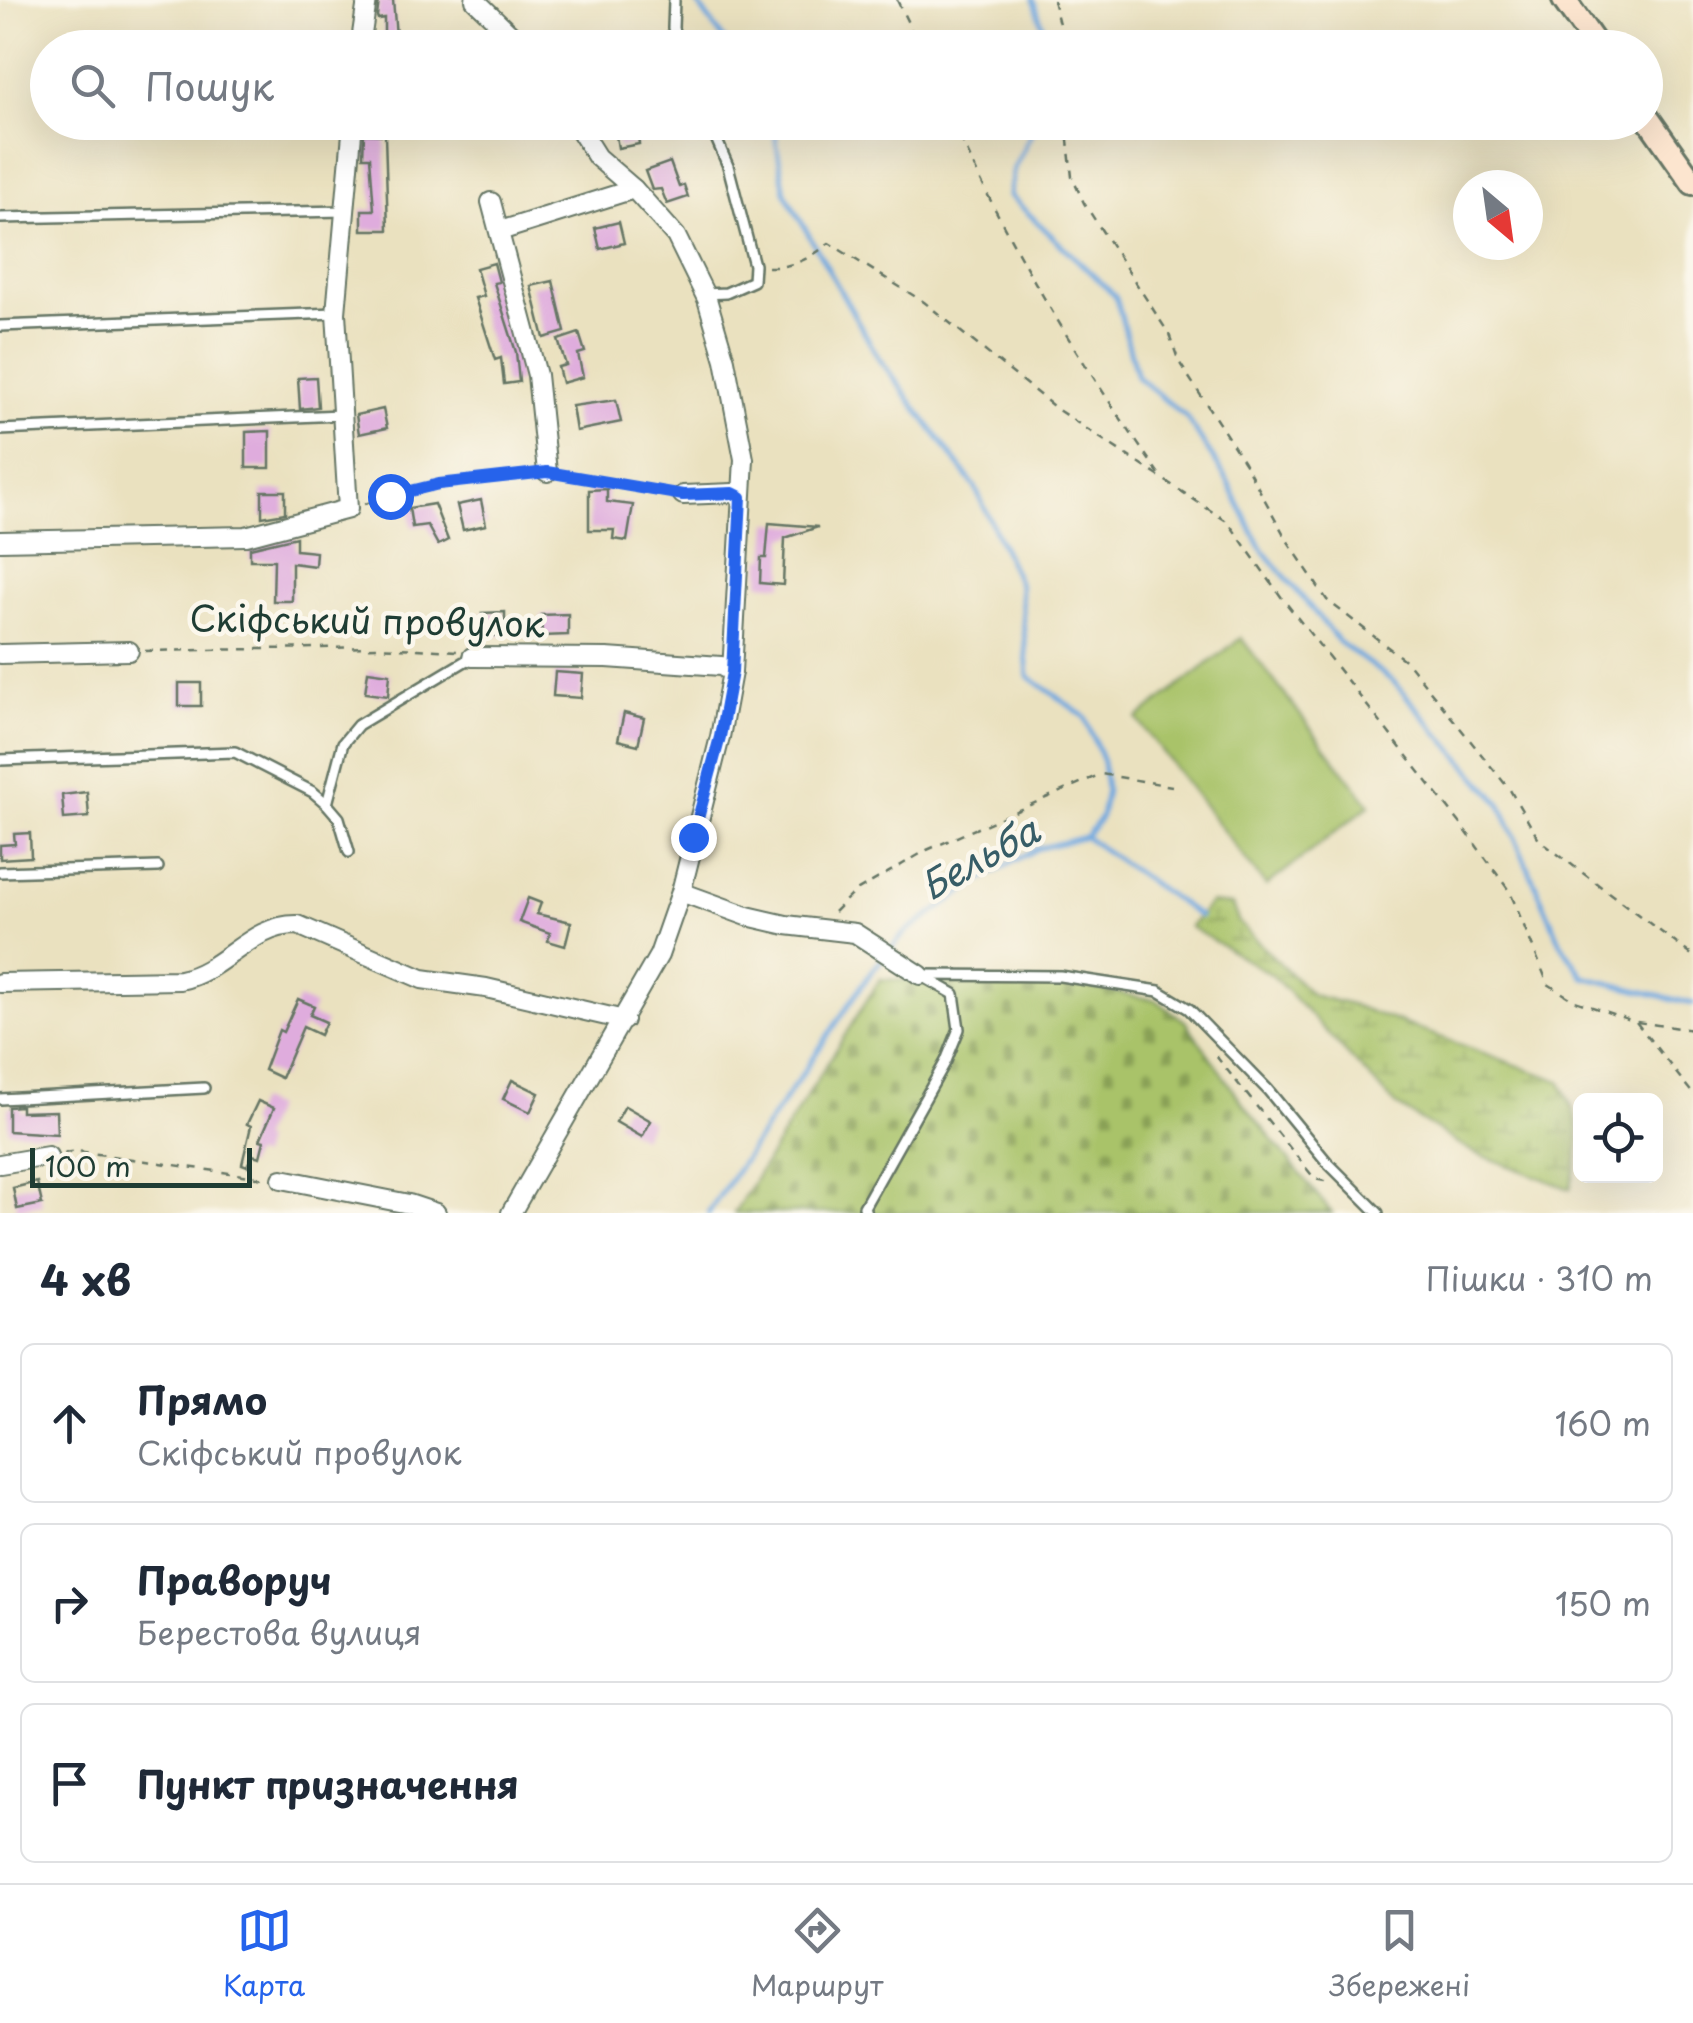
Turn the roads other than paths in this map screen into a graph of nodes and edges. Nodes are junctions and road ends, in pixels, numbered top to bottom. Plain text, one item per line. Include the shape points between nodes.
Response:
1 (367, 0) edge
2 (475, 0) edge
3 (674, 0) edge
4 (1564, 0) edge
5 (363, 30) edge
6 (506, 30) edge
7 (674, 30) edge
8 (1585, 30) edge
9 (351, 140) edge
10 (587, 140) edge
11 (716, 140) edge
12 (1663, 140) edge
13 (1693, 183) edge
14 (634, 189) junction
15 (491, 202) dead end
16 (344, 211) junction
17 (0, 218) edge
18 (500, 231) junction
19 (704, 294) junction
20 (336, 312) junction
21 (0, 326) edge
22 (341, 415) junction
23 (0, 430) edge
24 (547, 472) road end
25 (683, 495) road end
26 (741, 497) junction
27 (0, 541) edge
28 (128, 652) road end
29 (0, 654) edge
30 (472, 656) joint
31 (732, 672) junction
32 (0, 760) edge
33 (327, 804) junction
34 (349, 852) dead end
35 (158, 867) dead end
36 (0, 872) edge
37 (682, 892) junction
38 (913, 971) junction
39 (0, 982) edge
40 (624, 1020) junction
41 (204, 1088) dead end
42 (0, 1099) edge
43 (48, 1156) road end
44 (0, 1164) edge
45 (282, 1179) road end
46 (863, 1211) edge
47 (436, 1213) edge
48 (511, 1213) edge
49 (1378, 1213) edge

1 - 5 street
2 - 6 street
3 - 7 lane
4 - 8 street
9 - 16 street
10 - 14 street
11 - 19 lane via 753,281 726,294
12 - 13 street
14 - 18 street
14 - 19 street via 676,236
15 - 18 street
16 - 17 lane
16 - 20 street
18 - 24 street via 538,375
19 - 26 street via 744,459
20 - 21 lane
20 - 22 street
22 - 23 lane
22 - 27 street via 348,509 246,536
25 - 26 street
26 - 31 street
28 - 29 street
30 - 31 street, Скіфський провулок via 607,658
30 - 33 lane via 358,724 343,743
31 - 37 street
32 - 33 lane via 235,752
33 - 34 lane via 340,818
35 - 36 lane
37 - 38 street via 786,926 855,933
37 - 40 street via 659,955
38 - 46 lane via 954,994 959,1029
38 - 49 lane via 1060,976 1159,991 1189,1009
39 - 40 street via 180,980 252,937 298,925 422,979
40 - 48 street
41 - 42 lane
43 - 44 street
45 - 47 street

